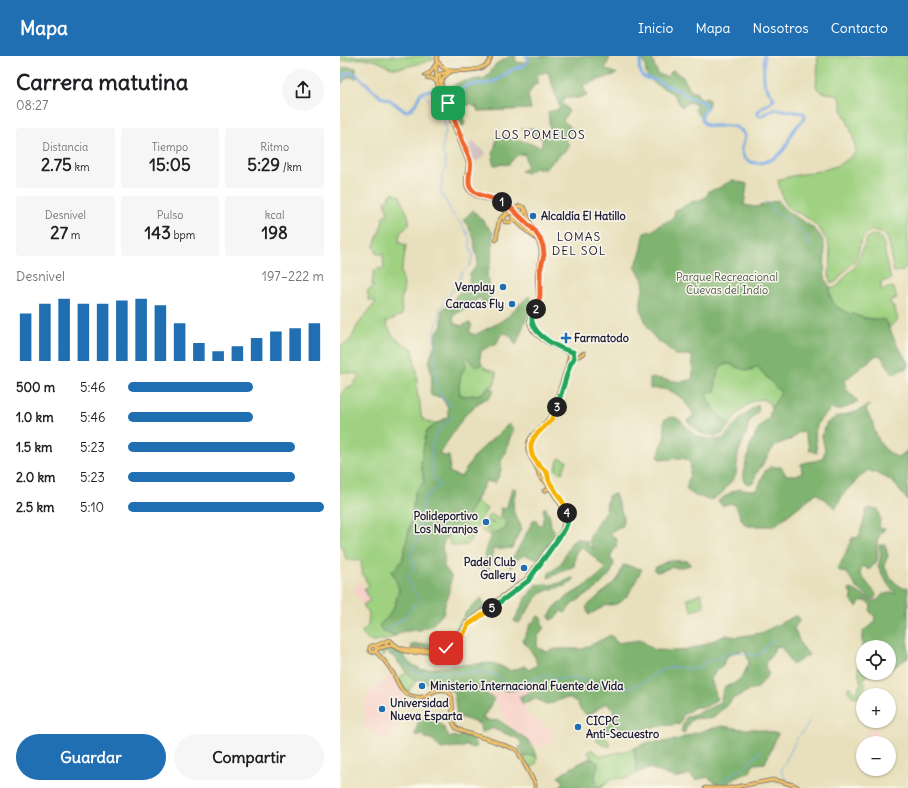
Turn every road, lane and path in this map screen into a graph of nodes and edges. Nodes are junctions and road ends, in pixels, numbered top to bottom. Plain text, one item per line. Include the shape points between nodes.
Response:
1 (437, 56) edge
2 (491, 56) edge
3 (437, 61) junction
4 (453, 71) junction
5 (438, 75) junction
6 (439, 84) junction
7 (446, 103) junction
8 (503, 205) junction
9 (509, 206) junction
10 (516, 209) junction
11 (507, 213) junction
12 (513, 218) junction
13 (532, 228) junction
14 (496, 240) dead end
15 (538, 240) junction
16 (572, 353) junction
17 (584, 353) dead end
18 (573, 359) junction
19 (545, 470) junction
20 (539, 474) junction
21 (548, 478) junction
22 (544, 480) junction
23 (551, 489) junction
24 (544, 491) dead end
25 (390, 644) junction
26 (375, 648) junction
27 (535, 788) edge
28 (705, 788) edge
29 (799, 788) edge

1 - 3 main road
2 - 4 main road via 481,68
3 - 4 main road via 443,68
3 - 5 main road
3 - 6 main road via 426,77
4 - 5 main road
4 - 6 main road
5 - 6 main road
6 - 7 main road
7 - 8 main road via 467,161 468,189 473,194
7 - 9 main road via 470,160 471,188 475,193 499,200
8 - 12 main road
8 - 15 main road via 532,231
9 - 10 main road via 521,214 524,213 520,207
9 - 13 main road
10 - 11 main road, bridge
10 - 13 main road via 524,207
11 - 12 main road via 505,222 512,222
11 - 14 main road via 499,222
12 - 15 main road
13 - 16 main road via 541,240 544,252 540,271 540,297 532,316 533,324 548,340
15 - 16 main road via 542,251 537,272 538,297 530,315 530,323 534,332 542,339
16 - 18 main road
16 - 20 main road via 550,417 534,433 528,445
17 - 18 main road
18 - 19 main road via 554,416 535,435 531,444 532,455
19 - 20 main road
19 - 21 main road
20 - 22 main road
21 - 22 main road
21 - 25 main road via 564,504 568,521 528,581 468,625 460,640 452,646 412,653 399,650
22 - 23 main road
23 - 24 main road
23 - 25 main road via 563,508 565,521 560,533 526,579 468,622 453,643 413,650
25 - 26 main road
25 - 26 main road via 386,643 387,641
26 - 27 main road via 406,693 421,698 438,690 450,692 456,728 517,750 535,783
28 - 29 main road via 730,788 773,780 794,784

